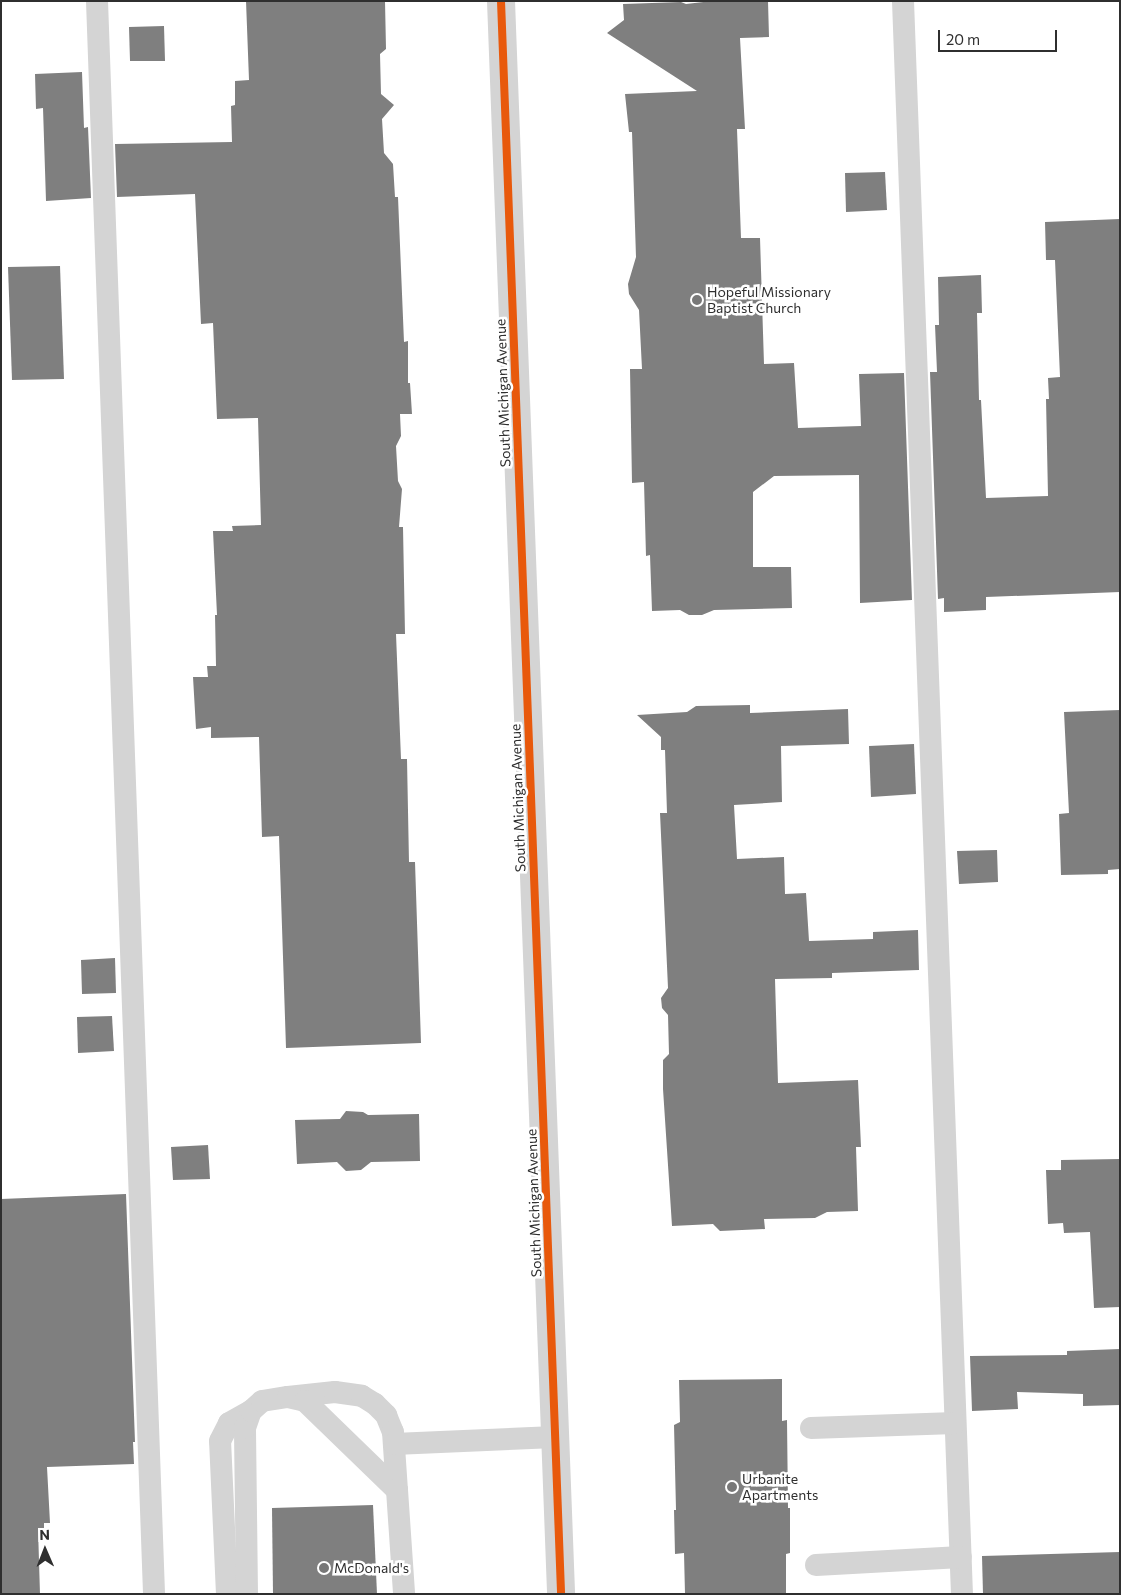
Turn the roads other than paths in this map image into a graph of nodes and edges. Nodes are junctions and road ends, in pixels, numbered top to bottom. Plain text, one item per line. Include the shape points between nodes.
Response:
1 (97, 1) edge
2 (501, 1) edge
3 (903, 1) edge
4 (288, 1397) junction
5 (251, 1411) junction
6 (955, 1423) junction
7 (811, 1428) dead end
8 (555, 1437) junction
9 (394, 1444) junction
10 (397, 1490) junction
11 (961, 1558) junction
12 (816, 1565) dead end
13 (154, 1594) edge
14 (227, 1594) edge
15 (247, 1594) edge
16 (404, 1594) edge
17 (561, 1594) edge
18 (962, 1594) edge

1 - 13 lane
2 - 8 street, South Michigan Avenue
3 - 6 lane
4 - 5 lane via 262,1401
4 - 9 lane via 335,1392 362,1396 386,1414
4 - 10 lane via 305,1401
5 - 14 lane via 229,1423 220,1440
5 - 15 lane via 245,1428
6 - 7 lane
6 - 11 lane
8 - 9 lane
8 - 17 street, South Michigan Avenue
9 - 10 lane
10 - 16 lane
11 - 12 lane
11 - 18 lane

